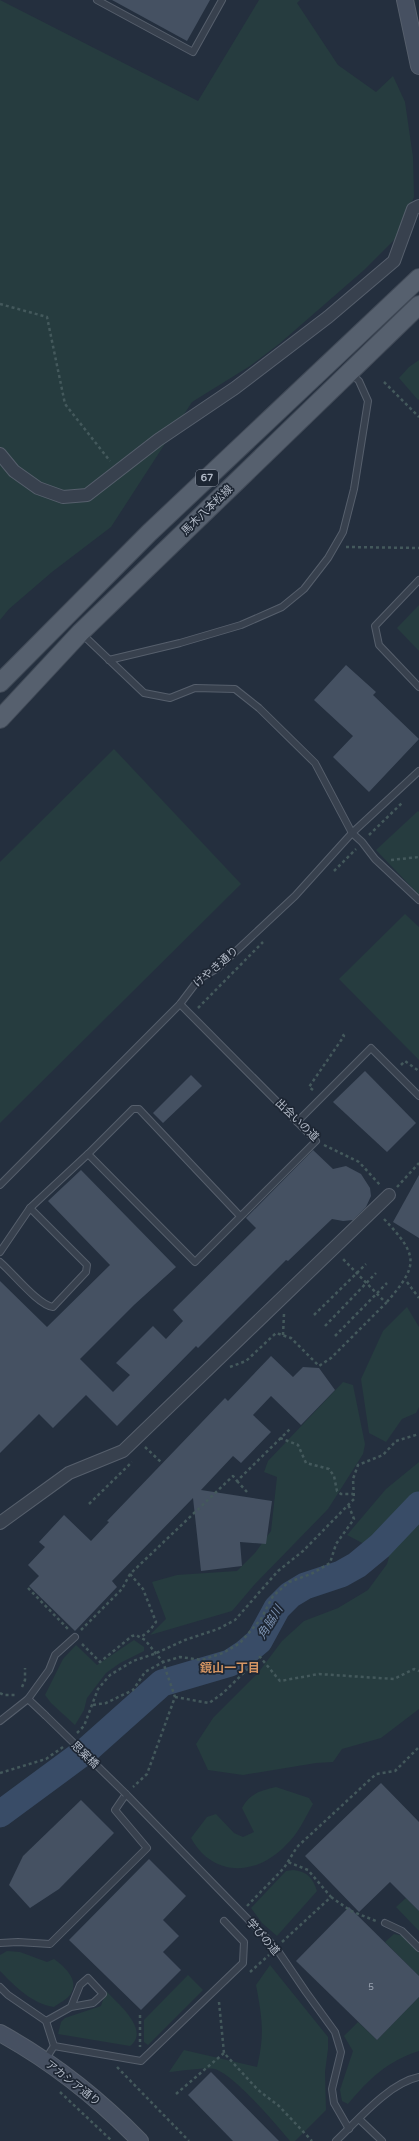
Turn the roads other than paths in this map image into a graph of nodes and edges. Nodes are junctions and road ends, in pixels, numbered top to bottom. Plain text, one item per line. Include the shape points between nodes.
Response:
1 (97, 0) edge
2 (222, 0) edge
3 (405, 0) edge
4 (419, 66) edge
5 (419, 206) edge
6 (419, 278) edge
7 (419, 305) edge
8 (350, 372) junction
9 (0, 454) edge
10 (419, 580) edge
11 (80, 633) junction
12 (109, 660) junction
13 (0, 683) edge
14 (419, 687) edge
15 (0, 719) edge
16 (419, 771) edge
17 (352, 833) junction
18 (419, 900) edge
19 (180, 1004) junction
20 (419, 1096) edge
21 (297, 1122) junction
22 (88, 1154) junction
23 (0, 1185) edge
24 (390, 1195) road end
25 (30, 1208) junction
26 (240, 1216) junction
27 (0, 1252) edge
28 (0, 1262) edge
29 (2, 1518) edge
30 (75, 1636) road end
31 (28, 1699) junction
32 (0, 1721) edge
33 (126, 1794) junction
34 (224, 1921) dead end
35 (385, 1924) road end
36 (0, 1943) edge
37 (419, 1948) edge
38 (0, 1987) edge
39 (71, 2007) junction
40 (46, 2021) junction
41 (0, 2032) edge
42 (54, 2046) junction
43 (44, 2060) junction
44 (419, 2077) edge
45 (359, 2119) junction
46 (349, 2129) junction
47 (140, 2141) edge
48 (336, 2141) edge
49 (382, 2141) edge

1 - 2 lane via 193,52
3 - 4 street
5 - 9 street via 413,209 394,261 328,318 235,388 158,440 87,496 63,497 38,488 14,471
6 - 13 main road, 馬木八本松線 / 67 via 148,533
7 - 8 main road, 馬木八本松線 / 67
8 - 11 main road, 馬木八本松線 / 67
8 - 12 lane via 359,380 368,402 354,489 343,532 304,589 282,607 241,625
10 - 14 lane via 375,626 379,645
11 - 12 lane
11 - 15 main road, 馬木八本松線 / 67
12 - 17 lane via 144,693 170,698 196,688 235,689 259,708 315,763
16 - 17 lane, けやき通り
17 - 18 lane via 375,859
17 - 19 lane, けやき通り via 295,896 218,968 199,979
19 - 21 lane, 出会いの道
19 - 23 lane, けやき通り
20 - 21 lane via 371,1048
21 - 26 lane, 出会いの道 via 316,1141
22 - 25 lane
22 - 26 lane via 195,1262
22 - 26 lane via 133,1109 139,1109
24 - 29 street via 123,1451 69,1473
25 - 27 lane
25 - 28 lane via 87,1265 86,1272 53,1307 40,1300
30 - 31 lane via 55,1655 49,1670
31 - 32 lane
31 - 33 lane, 思案橋, bridge
33 - 36 lane via 114,1810 146,1848 50,1944
33 - 46 lane, 学びの道 via 276,1948 335,2032 341,2052 332,2088 334,2103
34 - 42 lane via 244,1942 243,1963 141,2062
35 - 37 lane via 402,1931
38 - 40 lane
39 - 39 lane via 93,2003 103,1994 88,1978 80,1985
39 - 40 lane
40 - 42 lane
41 - 43 street, アカシア通り
42 - 43 lane
43 - 47 street, アカシア通り via 123,2123
44 - 45 lane via 410,2079 392,2090
45 - 46 lane
45 - 49 lane
46 - 48 lane

